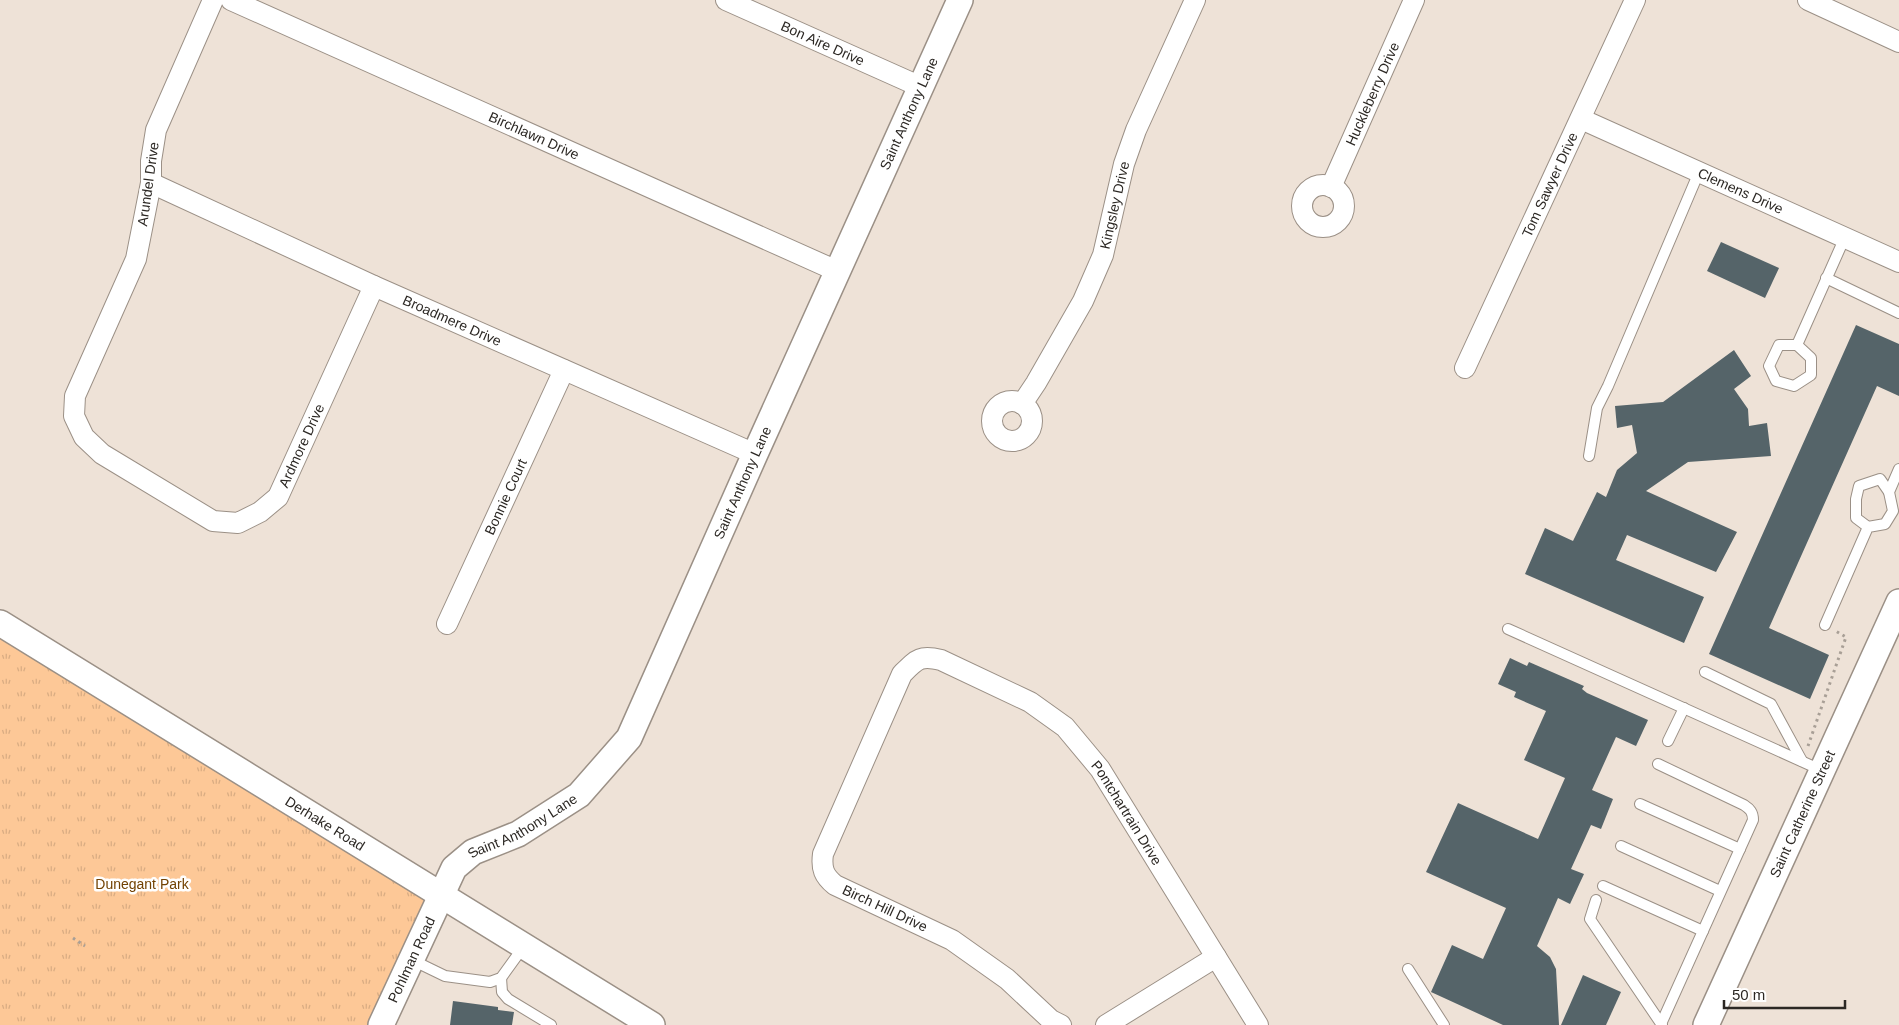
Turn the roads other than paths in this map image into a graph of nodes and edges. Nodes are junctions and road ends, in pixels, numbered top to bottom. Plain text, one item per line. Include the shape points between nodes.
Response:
1 (213, 0) edge
2 (231, 0) edge
3 (726, 0) edge
4 (960, 0) edge
5 (1195, 0) edge
6 (1414, 0) edge
7 (1635, 0) edge
8 (1808, 0) edge
9 (1899, 42) edge
10 (920, 88) junction
11 (1581, 119) junction
12 (1698, 172) junction
13 (151, 183) junction
14 (1331, 187) dead end
15 (1845, 237) junction
16 (1899, 262) edge
17 (837, 271) junction
18 (1826, 278) junction
19 (374, 286) junction
20 (1899, 313) edge
21 (1797, 346) junction
22 (1466, 368) dead end
23 (564, 370) junction
24 (75, 396) joint
25 (1022, 404) dead end
26 (754, 454) junction
27 (1589, 456) dead end
28 (1899, 470) edge
29 (1889, 492) junction
30 (1868, 527) junction
31 (1896, 619) edge
32 (0, 623) edge
33 (447, 624) dead end
34 (1825, 625) road end
35 (1508, 630) dead end
36 (941, 660) joint
37 (1706, 672) dead end
38 (1684, 708) junction
39 (1668, 741) dead end
40 (1658, 764) dead end
41 (1812, 766) junction
42 (1640, 804) dead end
43 (1621, 846) dead end
44 (1740, 849) junction
45 (1602, 886) dead end
46 (1720, 891) junction
47 (441, 894) junction
48 (1596, 900) dead end
49 (1703, 931) junction
50 (524, 946) junction
51 (1216, 957) junction
52 (411, 960) junction
53 (1408, 970) dead end
54 (502, 978) junction
55 (1661, 1024) edge
56 (381, 1025) edge
57 (551, 1025) edge
58 (652, 1025) edge
59 (1061, 1025) edge
60 (1106, 1025) edge
61 (1258, 1025) edge
62 (1444, 1025) edge
63 (1706, 1025) edge

1 - 13 street, Arundel Drive via 156,130
2 - 17 street, Birchlawn Drive
3 - 10 street, Bon Aire Drive
4 - 10 street, Saint Anthony Lane
5 - 25 street, Kingsley Drive via 1136,130 1124,164 1103,255 1083,300
6 - 14 street, Huckleberry Drive
7 - 11 street, Tom Sawyer Drive
8 - 9 street
10 - 17 street, Saint Anthony Lane
11 - 12 street, Clemens Drive
11 - 22 street, Tom Sawyer Drive
12 - 15 street, Clemens Drive
12 - 27 lane via 1597,408
13 - 19 street, Broadmere Drive
13 - 24 street, Arundel Drive via 136,259
15 - 16 street, Clemens Drive
15 - 18 lane
17 - 26 street, Saint Anthony Lane
18 - 20 lane
18 - 21 lane
19 - 23 street, Broadmere Drive
19 - 24 street, Ardmore Drive via 278,498 238,523 212,521 102,454 84,437 74,416
21 - 21 lane via 1779,345 1769,366 1776,381 1794,386 1811,375 1811,358
23 - 26 street, Broadmere Drive
23 - 33 street, Bonnie Court
26 - 47 street, Saint Anthony Lane via 629,738 579,794 518,834 473,852 454,868
28 - 29 lane
29 - 30 lane via 1893,511 1885,524
29 - 30 lane via 1880,479 1860,486 1856,518
30 - 34 lane
31 - 41 street, Saint Catherine Street
32 - 47 street, Derhake Road
35 - 38 lane
36 - 51 street, Pontchartrain Drive via 1030,702 1066,727 1100,770
36 - 59 street, Birch Hill Drive via 926,657 913,663 902,674 821,865 826,877 835,885 952,940 982,959 1051,1020
37 - 41 lane via 1771,704
38 - 39 lane
38 - 41 lane
40 - 44 lane via 1749,808 1752,820
41 - 63 street, Saint Catherine Street
42 - 44 lane
43 - 46 lane
44 - 46 lane
45 - 49 lane
46 - 49 lane
47 - 50 street, Derhake Road
47 - 52 street, Pohlman Road
48 - 55 lane via 1590,919
49 - 55 lane
50 - 54 lane
50 - 58 street, Derhake Road
51 - 60 street
51 - 61 street, Pontchartrain Drive
52 - 54 lane via 445,976 490,982
52 - 56 street, Pohlman Road
53 - 62 lane
54 - 57 lane via 502,992 508,999

